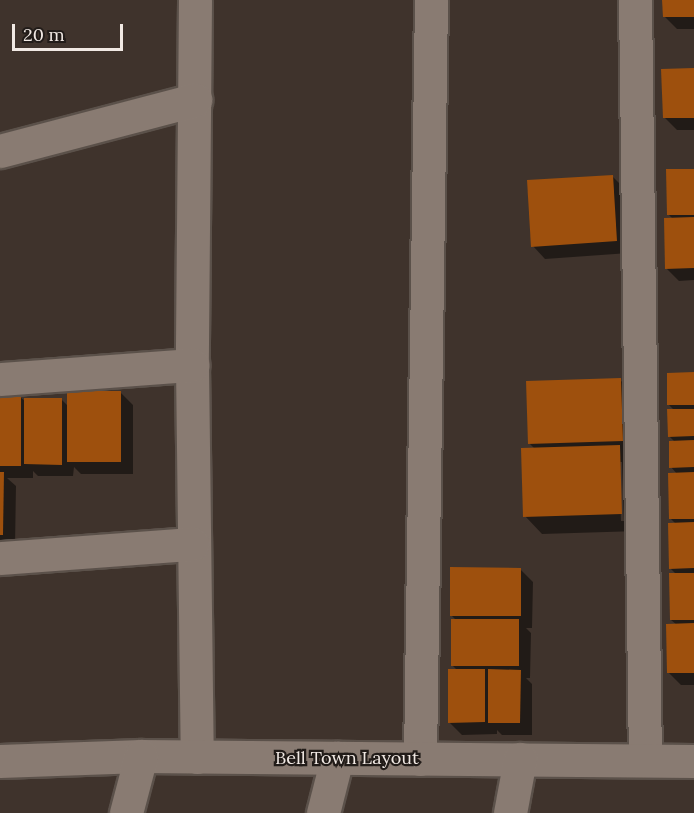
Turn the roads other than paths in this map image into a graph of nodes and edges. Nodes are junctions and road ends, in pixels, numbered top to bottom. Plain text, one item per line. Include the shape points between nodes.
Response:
1 (195, 0) edge
2 (431, 0) edge
3 (635, 0) edge
4 (195, 100) junction
5 (0, 151) edge
6 (192, 365) junction
7 (0, 379) edge
8 (192, 544) junction
9 (0, 558) edge
10 (141, 756) junction
11 (197, 757) junction
12 (337, 758) junction
13 (420, 759) junction
14 (520, 759) junction
15 (645, 760) junction
16 (0, 761) edge
17 (694, 761) edge
18 (126, 813) edge
19 (323, 813) edge
20 (510, 813) edge

1 - 4 street
2 - 13 street
3 - 15 street
4 - 5 street
4 - 6 street
6 - 7 street
6 - 8 street
8 - 9 street
8 - 11 street
10 - 11 street, Bell Town Layout
10 - 16 street, Bell Town Layout
10 - 18 street
11 - 12 street, Bell Town Layout
12 - 13 street, Bell Town Layout
12 - 19 street
13 - 14 street, Bell Town Layout
14 - 15 street, Bell Town Layout
14 - 20 street
15 - 17 street, Bell Town Layout

